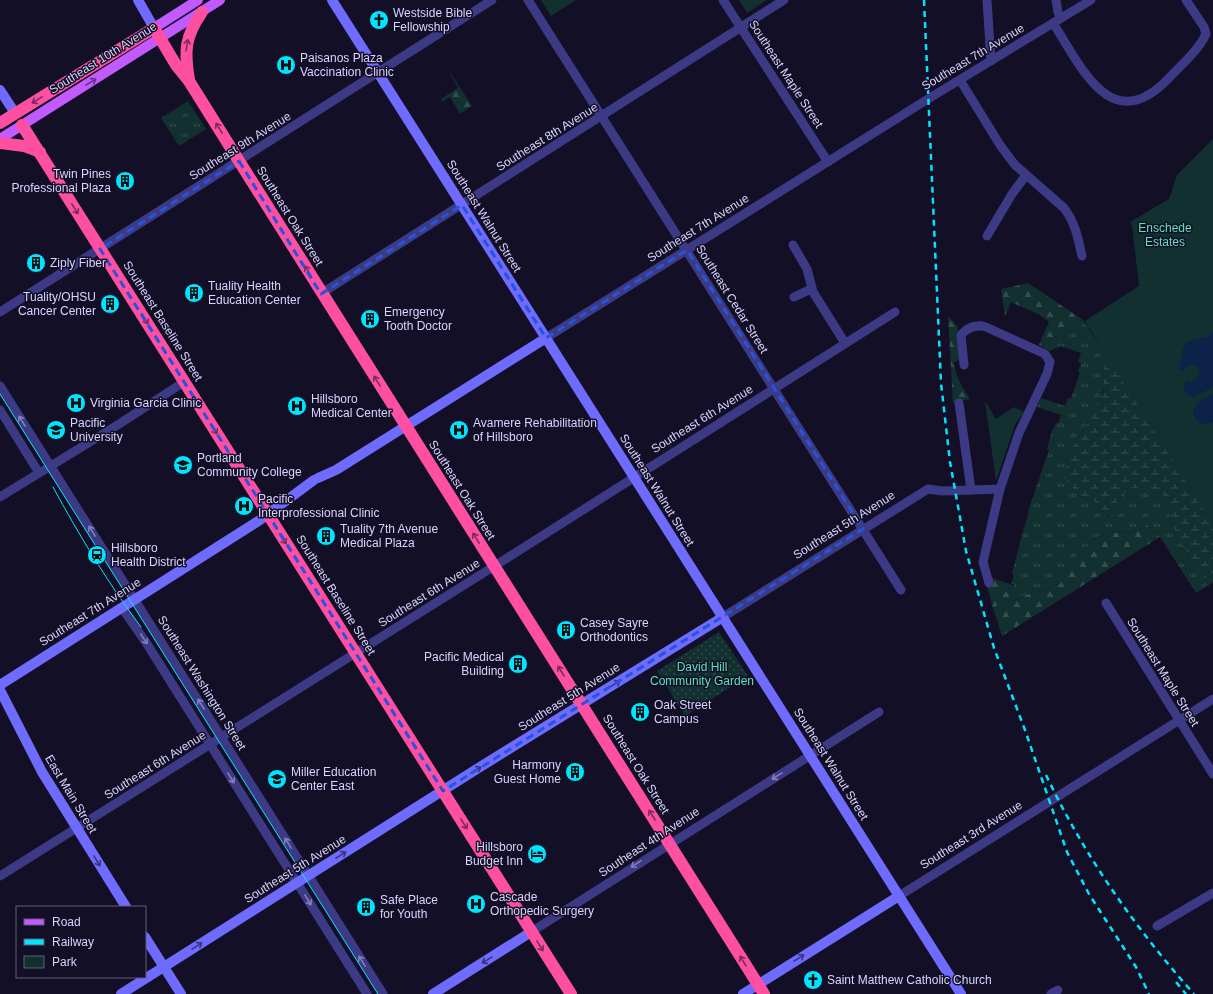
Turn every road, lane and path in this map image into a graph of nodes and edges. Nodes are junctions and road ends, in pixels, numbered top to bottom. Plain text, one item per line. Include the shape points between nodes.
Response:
1 (138, 0) edge
2 (198, 0) edge
3 (220, 0) edge
4 (332, 0) edge
5 (492, 0) edge
6 (528, 0) edge
7 (723, 0) edge
8 (784, 0) edge
9 (987, 0) edge
10 (1056, 0) edge
11 (1091, 0) edge
12 (1186, 0) edge
13 (202, 12) junction
14 (1057, 20) junction
15 (741, 28) junction
16 (157, 33) junction
17 (991, 61) junction
18 (378, 73) junction
19 (960, 80) junction
20 (189, 81) junction
21 (0, 90) edge
22 (15, 113) junction
23 (602, 116) junction
24 (0, 123) edge
25 (22, 125) junction
26 (0, 140) edge
27 (0, 143) edge
28 (40, 152) junction
29 (239, 161) junction
30 (828, 162) junction
31 (1026, 175) junction
32 (462, 205) junction
33 (987, 236) dead end
34 (793, 245) dead end
35 (100, 249) junction
36 (687, 250) junction
37 (1082, 256) dead end
38 (812, 289) junction
39 (322, 293) junction
40 (794, 297) dead end
41 (0, 312) edge
42 (895, 312) dead end
43 (546, 338) junction
44 (845, 343) junction
45 (964, 365) dead end
46 (184, 382) junction
47 (0, 386) edge
48 (774, 388) junction
49 (960, 402) dead end
50 (0, 410) edge
51 (406, 426) junction
52 (51, 466) junction
53 (39, 473) junction
54 (634, 477) junction
55 (1000, 489) junction
56 (971, 490) junction
57 (0, 497) edge
58 (268, 514) junction
59 (863, 529) junction
60 (494, 566) junction
61 (989, 583) dead end
62 (901, 590) dead end
63 (135, 599) junction
64 (1106, 603) dead end
65 (122, 608) junction
66 (723, 617) junction
67 (356, 653) junction
68 (0, 685) edge
69 (0, 690) edge
70 (1213, 699) edge
71 (582, 704) junction
72 (879, 712) dead end
73 (1179, 720) junction
74 (222, 737) junction
75 (211, 744) junction
76 (810, 755) junction
77 (1213, 774) edge
78 (443, 791) junction
79 (76, 828) junction
80 (669, 843) junction
81 (0, 876) edge
82 (308, 876) junction
83 (297, 883) junction
84 (1213, 893) edge
85 (899, 896) junction
86 (125, 906) edge
87 (1157, 926) dead end
88 (531, 932) junction
89 (146, 939) edge
90 (164, 966) junction
91 (146, 978) edge
92 (146, 978) edge
93 (761, 989) edge
94 (121, 994) edge
95 (181, 994) edge
96 (367, 994) edge
97 (383, 994) edge
98 (433, 994) edge
99 (571, 994) edge
100 (743, 994) edge
101 (961, 994) edge

1 - 16 street, Southeast Oak Street
2 - 16 main road, Southeast 10th Avenue
3 - 13 main road, Southeast 10th Avenue
4 - 18 street, Southeast Walnut Street
5 - 18 street, Southeast 9th Avenue
6 - 23 street, Southeast Cedar Street
7 - 15 street, Southeast Maple Street
8 - 15 street, Southeast 8th Avenue
9 - 17 street
10 - 14 street
11 - 14 street, Southeast 7th Avenue
12 - 14 street via 1204,27 1206,34 1201,44 1152,94 1134,100 1115,100 1091,82
13 - 16 main road, Southeast 10th Avenue
20 -> 13 highway via 187,40 191,28
14 - 17 street, Southeast 7th Avenue
15 - 23 street, Southeast 8th Avenue
15 - 30 street, Southeast Maple Street
16 - 20 highway, Southeast Oak Street
16 -> 22 highway, Southeast 10th Avenue
25 -> 16 main road, Southeast 10th Avenue
17 - 19 street, Southeast 7th Avenue
18 - 29 street, Southeast 9th Avenue
18 - 32 street, Southeast Walnut Street
19 - 30 street, Southeast 7th Avenue
19 - 31 street via 1000,145
29 -> 20 highway, Southeast Oak Street
21 - 22 street, Southeast Baseline Street
22 - 24 highway, Southeast 10th Avenue
22 - 25 main road, Southeast Baseline Street
23 - 32 street, Southeast 8th Avenue
23 - 36 street, Southeast Cedar Street
25 - 26 main road, Southeast 10th Avenue
25 - 28 highway, Southeast Baseline Street
27 - 28 highway via 24,146
28 -> 35 highway, Southeast Baseline Street
29 - 35 street, Southeast 9th Avenue
39 -> 29 highway, Southeast Oak Street
30 - 36 street, Southeast 7th Avenue
31 - 33 street
31 - 37 street via 1070,215
32 - 39 street, Southeast 8th Avenue
32 - 43 street, Southeast Walnut Street
34 - 38 street via 807,269
35 - 41 street, Southeast 9th Avenue
35 -> 46 highway, Southeast Baseline Street
36 - 43 street, Southeast 7th Avenue
36 - 48 street, Southeast Cedar Street
38 - 40 street
38 - 44 street
51 -> 39 highway, Southeast Oak Street
42 - 44 street, Southeast 6th Avenue
43 - 51 street, Southeast 7th Avenue
43 - 54 street, Southeast Walnut Street
44 - 48 street, Southeast 6th Avenue
45 - 55 street via 961,335 973,326 979,325 1045,354 1050,362 1047,374 1019,433
46 - 52 street
46 -> 58 highway, Southeast Baseline Street
52 -> 47 street, Southeast Washington Street
48 - 54 street, Southeast 6th Avenue
48 - 59 street, Southeast Cedar Street
49 - 56 street
50 - 53 street
51 - 58 street, Southeast 7th Avenue via 336,470 316,479
60 -> 51 highway, Southeast Oak Street
52 - 53 street
63 -> 52 street, Southeast Washington Street
53 - 57 street
54 - 60 street, Southeast 6th Avenue
54 - 66 street, Southeast Walnut Street
55 - 56 street, Southeast 5th Avenue
55 - 61 street via 984,562
56 - 59 street, Southeast 5th Avenue via 928,489
58 - 63 street, Southeast 7th Avenue
58 -> 67 highway, Southeast Baseline Street
59 - 62 street, Southeast Cedar Street
59 - 66 street, Southeast 5th Avenue
60 - 67 street, Southeast 6th Avenue
71 -> 60 highway, Southeast Oak Street
63 - 65 street, Southeast 7th Avenue
74 -> 63 street, Southeast Washington Street
64 - 73 street, Southeast Maple Street
65 - 68 street, Southeast 7th Avenue
65 -> 75 street
71 -> 66 street, Southeast 5th Avenue
66 - 76 street, Southeast Walnut Street
67 - 74 street, Southeast 6th Avenue
67 - 78 highway, Southeast Baseline Street
69 - 79 street, East Main Street via 42,772
70 - 73 street, Southeast 3rd Avenue
78 -> 71 street, Southeast 5th Avenue
80 -> 71 highway, Southeast Oak Street
72 - 76 street, Southeast 4th Avenue
73 - 77 street, Southeast Maple Street
73 - 85 street, Southeast 3rd Avenue
74 - 75 street, Southeast 6th Avenue
82 -> 74 street, Southeast Washington Street
75 - 79 street, Southeast 6th Avenue
75 -> 83 street
76 -> 80 street, Southeast 4th Avenue
76 - 85 street, Southeast Walnut Street
82 -> 78 street, Southeast 5th Avenue
78 -> 88 highway, Southeast Baseline Street
79 - 81 street, Southeast 6th Avenue
79 -> 86 street, East Main Street
80 -> 88 street, Southeast 4th Avenue
93 -> 80 highway, Southeast Oak Street
82 - 83 street, Southeast 5th Avenue
97 -> 82 street, Southeast Washington Street
90 -> 83 street, Southeast 5th Avenue
83 -> 96 street
84 - 87 street
93 -> 85 street, Southeast 3rd Avenue
85 - 101 street, Southeast Walnut Street
88 -> 98 street, Southeast 4th Avenue
88 -> 99 highway, Southeast Baseline Street
89 - 90 street
90 - 92 street, Southeast 5th Avenue
90 - 95 street
91 - 94 street, Southeast 5th Avenue
93 - 100 street, Southeast 3rd Avenue

